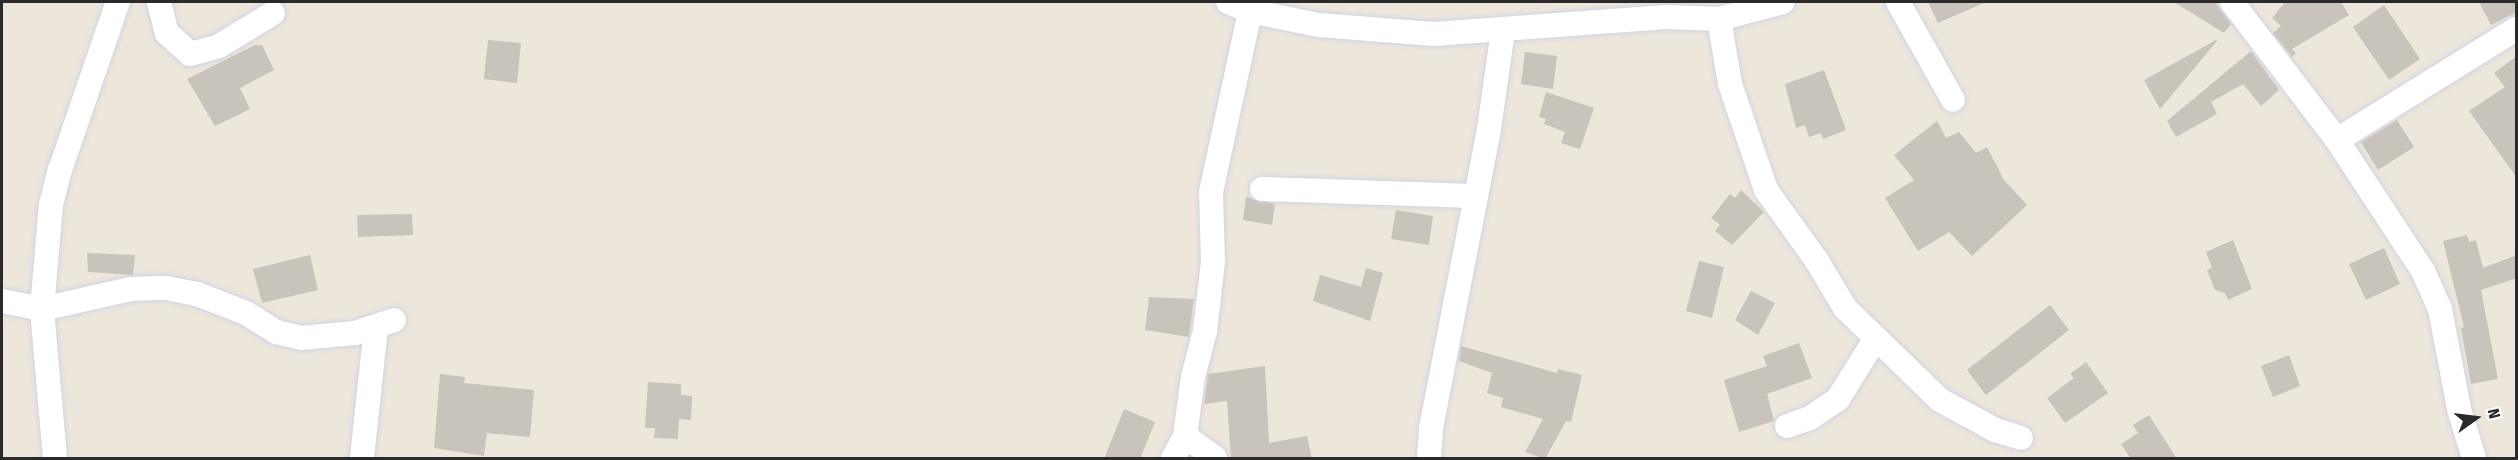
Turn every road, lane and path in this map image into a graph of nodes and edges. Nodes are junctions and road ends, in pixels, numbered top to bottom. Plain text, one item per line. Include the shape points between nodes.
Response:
1 (118, 2) edge
2 (159, 2) edge
3 (1228, 2) edge
4 (1783, 2) edge
5 (1898, 2) edge
6 (2232, 2) edge
7 (1250, 11) junction
8 (273, 13) dead end
9 (1719, 19) junction
10 (2517, 29) edge
11 (1503, 31) junction
12 (1953, 100) dead end
13 (2337, 140) junction
14 (1262, 189) dead end
15 (1476, 196) junction
16 (2, 301) edge
17 (42, 309) junction
18 (1876, 338) junction
19 (1787, 426) dead end
20 (1185, 436) junction
21 (2021, 438) dead end
22 (55, 459) edge
23 (362, 459) edge
24 (1173, 459) edge
25 (1215, 459) edge
26 (1429, 459) edge
27 (2474, 459) edge

1 - 17 street via 51,206
2 - 8 street via 166,33 190,54 219,46
3 - 7 street
4 - 9 street
5 - 12 street
6 - 13 street
7 - 11 street via 1377,32
7 - 20 street via 1211,192 1211,295
9 - 11 street via 1666,17
9 - 18 street via 1730,84 1766,190 1845,308
10 - 13 street
11 - 15 street
13 - 27 street via 2396,226 2432,290 2440,309 2459,409
14 - 15 street
15 - 26 street via 1431,428
16 - 17 street
17 - 22 street
17 - 23 street via 131,289 166,288 197,294 246,313 276,332 301,338 385,324
18 - 19 street via 1838,399 1810,418
18 - 21 street via 1940,400 1995,430
20 - 24 street
20 - 25 street

